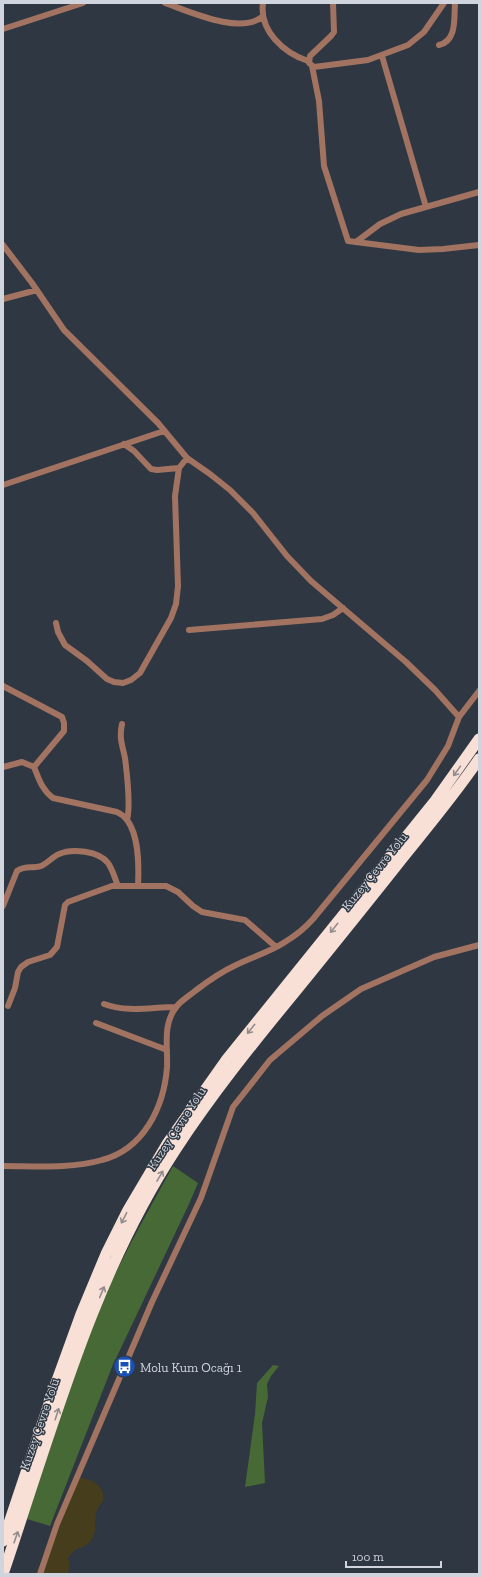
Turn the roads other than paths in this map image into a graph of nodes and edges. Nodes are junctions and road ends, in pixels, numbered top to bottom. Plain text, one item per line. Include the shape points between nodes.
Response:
1 (83, 3) edge
2 (165, 3) edge
3 (263, 3) edge
4 (333, 3) edge
5 (444, 3) edge
6 (455, 3) edge
7 (262, 16) junction
8 (3, 29) edge
9 (439, 45) dead end
10 (382, 56) junction
11 (310, 63) junction
12 (479, 192) edge
13 (426, 207) junction
14 (356, 242) junction
15 (3, 244) edge
16 (479, 245) edge
17 (37, 290) junction
18 (3, 299) edge
19 (164, 431) junction
20 (124, 444) junction
21 (187, 458) junction
22 (179, 468) junction
23 (3, 484) edge
24 (343, 608) junction
25 (56, 623) dead end
26 (189, 630) dead end
27 (3, 686) edge
28 (479, 691) edge
29 (459, 717) junction
30 (122, 724) dead end
31 (479, 739) edge
32 (479, 759) edge
33 (3, 767) edge
34 (34, 767) junction
35 (127, 820) junction
36 (118, 886) junction
37 (138, 886) junction
38 (3, 906) edge
39 (479, 945) edge
40 (276, 947) junction
41 (104, 1004) dead end
42 (8, 1006) dead end
43 (176, 1007) junction
44 (96, 1023) dead end
45 (167, 1050) junction
46 (3, 1166) edge
47 (3, 1541) edge
48 (3, 1574) edge
49 (40, 1574) edge

1 - 8 street
2 - 7 street via 217,22 248,23
3 - 7 street
4 - 11 street via 333,34 311,54
5 - 10 street via 415,41
6 - 9 street via 452,35 446,43
7 - 11 street via 280,45
10 - 11 street via 359,62 316,67
10 - 13 street
11 - 14 street via 319,101 324,166 348,241
12 - 13 street
13 - 14 street via 389,219
14 - 16 street via 419,250
15 - 17 street
17 - 18 street
17 - 19 street via 64,330
19 - 20 street
19 - 21 street
20 - 22 street via 151,469
20 - 23 street
21 - 22 street
21 - 24 street via 230,490 299,568
22 - 25 street via 175,496 178,596 171,618 140,673 123,683 107,679 65,645
24 - 26 street via 322,619
24 - 29 street via 406,662
27 - 34 street via 60,715 63,720 64,731
28 - 29 street
29 - 40 street via 440,759 420,790 313,920
30 - 35 street via 120,742 124,756 129,806
31 -> 47 highway, Kuzey Çevre Yolu via 435,801 227,1059 167,1144 106,1254 81,1314
48 -> 32 highway, Kuzey Çevre Yolu via 91,1318 116,1259 175,1150 237,1064
33 - 34 street via 22,762
34 - 35 street via 42,787 53,798 117,812
35 - 37 street via 134,834 136,846
36 - 37 street
36 - 38 street via 109,864 104,860 92,854 66,852 57,854 40,866 17,870
36 - 42 street via 86,895 65,905 57,947 50,955 21,967
37 - 40 street via 166,886 178,892 202,912 245,920
39 - 49 street via 434,957 361,989 322,1016 270,1060 233,1107 201,1198 152,1302 63,1510
40 - 43 street via 223,972 184,998
41 - 43 street via 133,1010
43 - 45 street via 167,1028
44 - 45 street
45 - 46 street via 165,1083 159,1107 147,1129 128,1147 114,1156 95,1162

